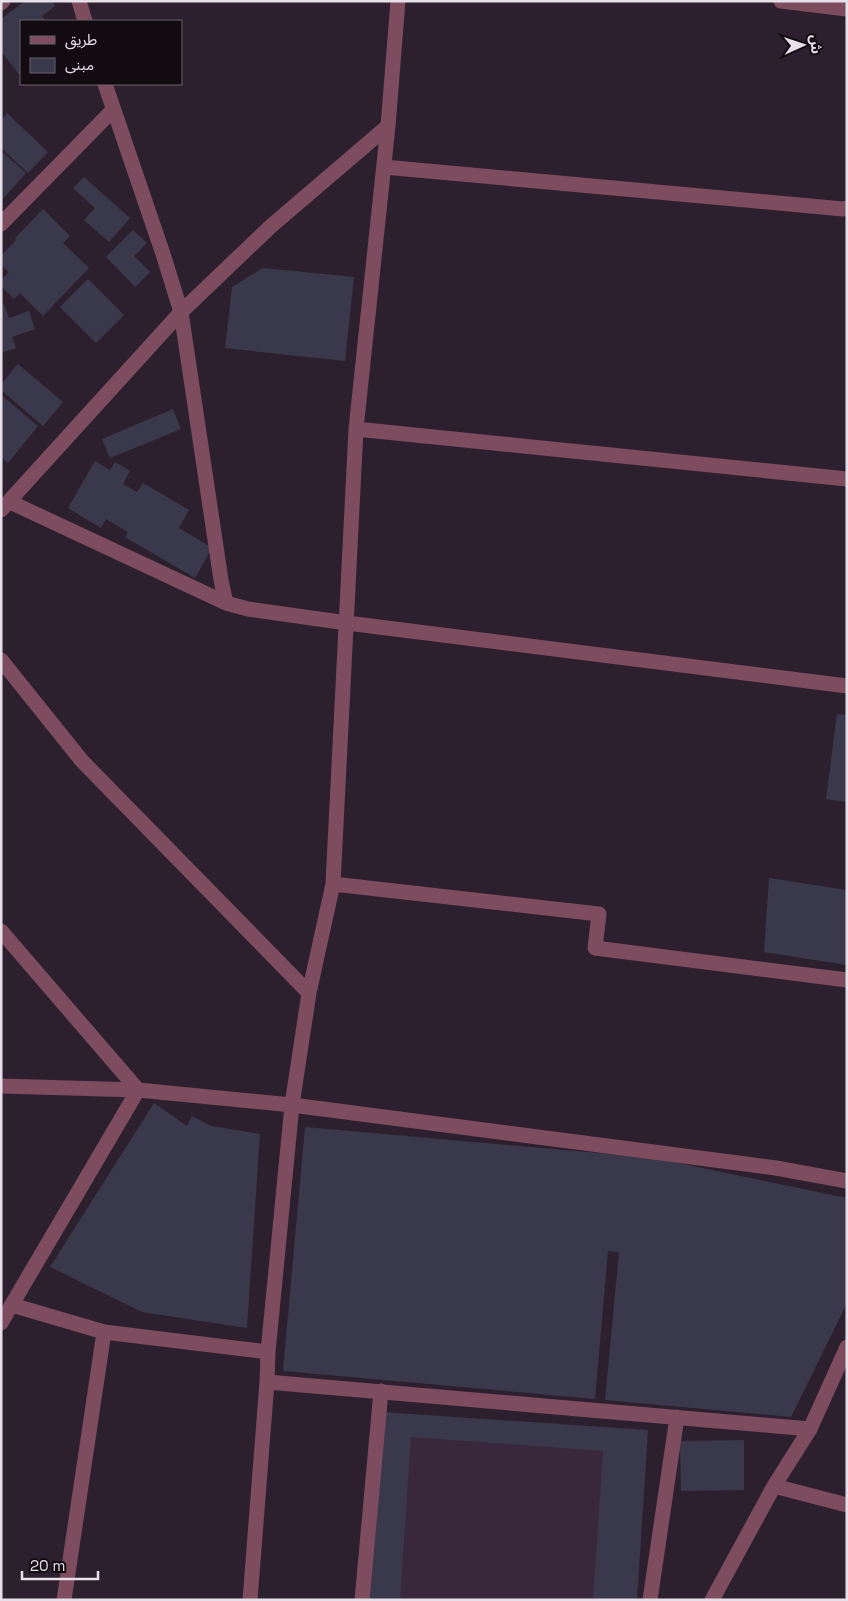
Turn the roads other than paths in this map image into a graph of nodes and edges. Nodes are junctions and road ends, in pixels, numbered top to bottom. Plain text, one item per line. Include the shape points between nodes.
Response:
1 (79, 1) edge
2 (398, 1) edge
3 (781, 1) edge
4 (847, 9) edge
5 (85, 20) edge
6 (105, 85) edge
7 (113, 110) junction
8 (388, 126) junction
9 (384, 167) junction
10 (847, 208) edge
11 (1, 224) edge
12 (181, 312) junction
13 (356, 429) junction
14 (847, 479) edge
15 (6, 506) edge
16 (226, 603) junction
17 (347, 623) junction
18 (1, 660) edge
19 (847, 686) edge
20 (333, 884) junction
21 (1, 932) edge
22 (847, 980) edge
23 (309, 994) junction
24 (1, 1086) edge
25 (138, 1090) junction
26 (292, 1106) junction
27 (847, 1181) edge
28 (12, 1305) junction
29 (1, 1323) edge
30 (104, 1332) junction
31 (847, 1347) edge
32 (268, 1352) junction
33 (267, 1382) junction
34 (381, 1391) junction
35 (677, 1417) junction
36 (810, 1429) junction
37 (774, 1486) junction
38 (847, 1505) edge
39 (656, 1599) edge
40 (64, 1600) edge
41 (250, 1600) edge
42 (362, 1600) edge
43 (712, 1600) edge

1 - 5 street
2 - 8 street
3 - 4 street
6 - 7 street
7 - 11 street
7 - 12 street
8 - 9 street
8 - 12 street via 270,227
9 - 10 street
9 - 13 street
12 - 15 street
12 - 16 street
13 - 14 street
13 - 17 street
15 - 16 street
16 - 17 street
17 - 19 street
17 - 20 street
18 - 23 street via 82,761
20 - 22 street via 599,914 595,948
20 - 23 street
21 - 25 street
23 - 26 street
24 - 25 street
25 - 26 street
25 - 28 street
26 - 27 street via 776,1168
26 - 32 street
28 - 29 street
28 - 30 street
30 - 32 street
30 - 40 street
31 - 36 street
32 - 33 street
33 - 34 street
33 - 41 street
34 - 35 street
34 - 42 street
35 - 36 street
35 - 39 street
36 - 37 street
37 - 38 street
37 - 43 street

